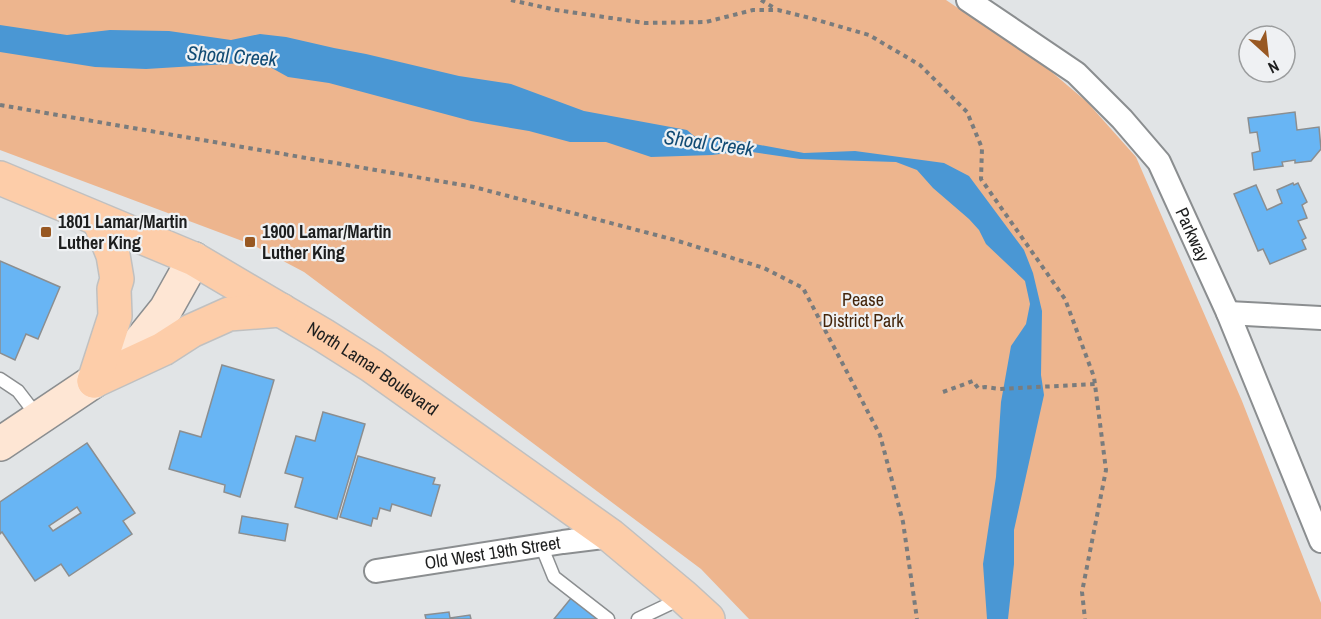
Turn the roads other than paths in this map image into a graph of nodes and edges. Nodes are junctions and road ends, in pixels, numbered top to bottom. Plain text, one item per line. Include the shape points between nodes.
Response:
1 (968, 0) edge
2 (0, 178) edge
3 (99, 220) junction
4 (194, 259) junction
5 (281, 310) junction
6 (1228, 314) junction
7 (1321, 318) edge
8 (0, 379) edge
9 (94, 381) junction
10 (39, 418) junction
11 (0, 444) edge
12 (611, 536) junction
13 (1321, 541) edge
14 (541, 545) junction
15 (376, 571) dead end
16 (684, 597) junction
17 (608, 619) edge
18 (638, 619) edge
19 (708, 619) edge

1 - 6 street, Parkway via 1076,73 1159,162
2 - 3 main road, North Lamar Boulevard
3 - 4 main road, North Lamar Boulevard
3 - 9 main road via 117,279 115,316
4 - 5 main road, North Lamar Boulevard
4 - 9 main road via 166,309 134,349
5 - 9 main road via 229,314
5 - 12 main road, North Lamar Boulevard via 372,366
6 - 7 street
6 - 13 street, Parkway
8 - 10 lane via 18,392
9 - 10 main road
10 - 11 main road
12 - 14 street, Old West 19th Street
12 - 16 main road, North Lamar Boulevard
14 - 15 street, Old West 19th Street
14 - 17 lane via 554,577
16 - 18 lane
16 - 19 main road, North Lamar Boulevard

